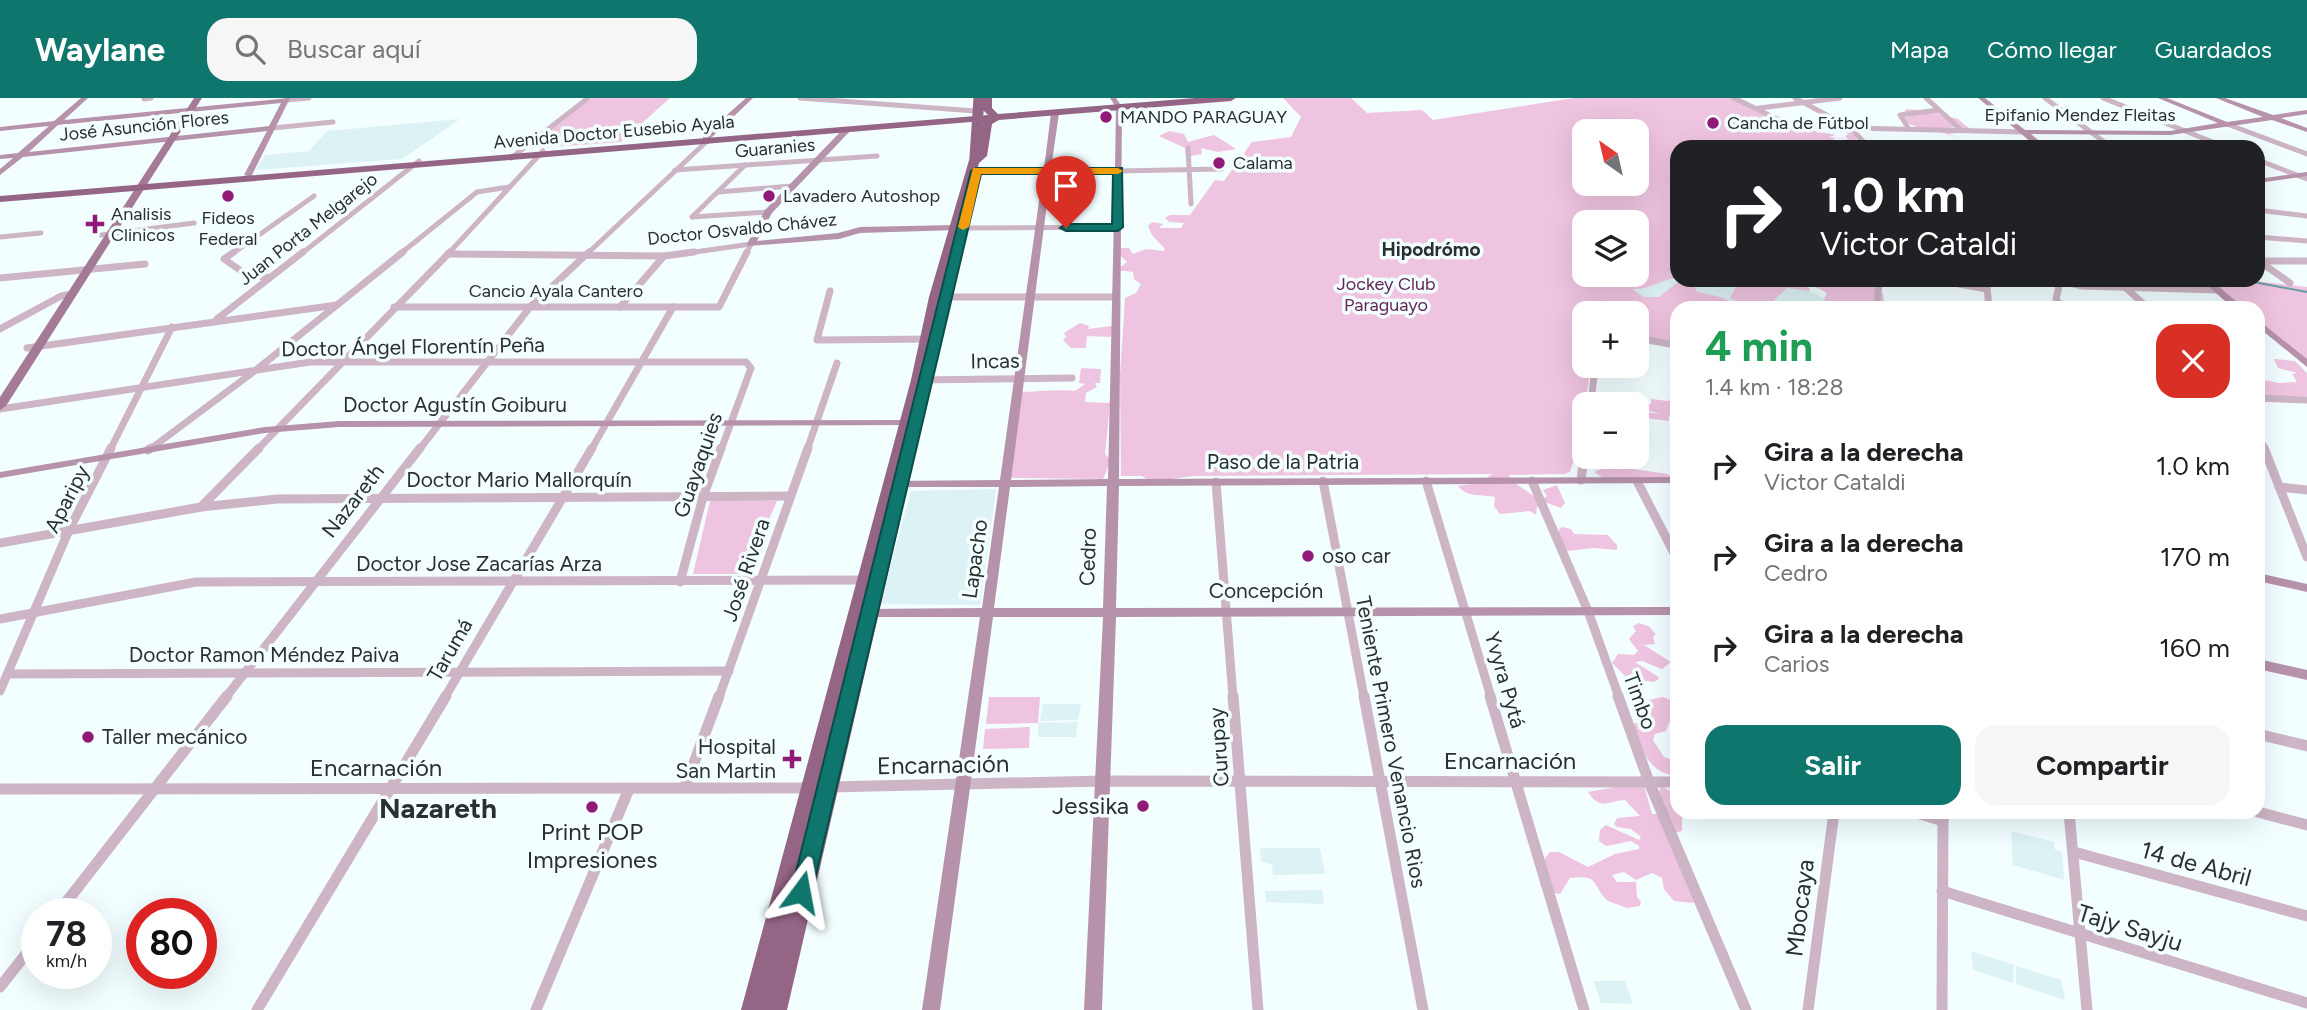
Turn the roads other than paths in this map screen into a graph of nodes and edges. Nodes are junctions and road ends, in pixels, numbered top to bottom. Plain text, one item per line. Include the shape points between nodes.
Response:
1 (85, 98) edge
2 (151, 98) edge
3 (191, 98) edge
4 (198, 98) edge
5 (309, 98) edge
6 (588, 98) edge
7 (750, 98) edge
8 (800, 98) edge
9 (893, 98) edge
10 (981, 98) edge
11 (1194, 98) edge
12 (1231, 98) edge
13 (1734, 98) edge
14 (1795, 98) edge
15 (1840, 98) edge
16 (1926, 98) edge
17 (1981, 98) edge
18 (1988, 98) edge
19 (2045, 98) edge
20 (2103, 98) edge
21 (2161, 98) edge
22 (2220, 98) edge
23 (2227, 98) edge
24 (144, 99) edge
25 (287, 99) edge
26 (819, 99) edge
27 (1219, 99) edge
28 (1805, 103) junction
29 (1116, 104) edge
30 (891, 105) junction
31 (1759, 108) junction
32 (1938, 110) junction
33 (185, 111) junction
34 (2307, 112) edge
35 (1055, 113) junction
36 (969, 116) junction
37 (994, 116) junction
38 (2272, 117) junction
39 (333, 122) dead end
40 (57, 124) junction
41 (2227, 124) junction
42 (1792, 126) dead end
43 (273, 128) junction
44 (1851, 128) junction
45 (0, 129) edge
46 (1909, 129) junction
47 (848, 130) junction
48 (1961, 130) junction
49 (2307, 130) edge
50 (2185, 131) junction
51 (2026, 132) junction
52 (2091, 133) junction
53 (167, 139) junction
54 (706, 140) junction
55 (1862, 140) edge
56 (2035, 140) edge
57 (2038, 140) edge
58 (2101, 140) edge
59 (2208, 140) edge
60 (1188, 148) dead end
61 (541, 153) junction
62 (2307, 154) edge
63 (21, 155) junction
64 (514, 155) junction
65 (877, 156) dead end
66 (0, 157) edge
67 (820, 159) junction
68 (976, 161) junction
69 (2265, 162) edge
70 (416, 163) junction
71 (745, 165) junction
72 (350, 169) junction
73 (1221, 169) dead end
74 (676, 170) junction
75 (1190, 170) junction
76 (1048, 171) junction
77 (1118, 171) junction
78 (0, 173) edge
79 (248, 174) junction
80 (2304, 176) edge
81 (2265, 180) edge
82 (138, 184) junction
83 (792, 186) junction
84 (509, 187) junction
85 (718, 191) junction
86 (314, 196) dead end
87 (0, 197) edge
88 (1191, 204) dead end
89 (2265, 211) edge
90 (768, 212) junction
91 (2307, 216) edge
92 (194, 223) dead end
93 (1118, 227) junction
94 (958, 228) junction
95 (1039, 228) junction
96 (41, 233) dead end
97 (106, 235) junction
98 (0, 237) edge
99 (2265, 238) edge
100 (2307, 241) edge
101 (751, 244) junction
102 (448, 254) junction
103 (587, 254) junction
104 (664, 256) junction
105 (2265, 260) edge
106 (2307, 261) edge
107 (145, 264) dead end
108 (2265, 265) edge
109 (82, 270) junction
110 (267, 277) junction
111 (0, 278) edge
112 (2290, 282) dead end
113 (1976, 287) edge
114 (2116, 287) edge
115 (2214, 287) edge
116 (2126, 288) junction
117 (1987, 289) joint
118 (2218, 290) junction
119 (830, 291) dead end
120 (66, 295) junction
121 (942, 296) junction
122 (1030, 297) junction
123 (1115, 297) junction
124 (1988, 301) edge
125 (2140, 301) edge
126 (2231, 301) edge
127 (337, 305) junction
128 (394, 307) junction
129 (530, 307) junction
130 (620, 307) junction
131 (673, 307) junction
132 (215, 321) junction
133 (172, 327) junction
134 (0, 329) edge
135 (2265, 329) edge
136 (932, 339) junction
137 (1649, 340) edge
138 (1670, 344) edge
139 (32, 347) junction
140 (643, 360) junction
141 (487, 361) junction
142 (342, 362) junction
143 (746, 362) joint
144 (837, 363) dead end
145 (2307, 364) edge
146 (256, 370) junction
147 (1020, 378) junction
148 (1072, 378) dead end
149 (922, 380) junction
150 (142, 387) junction
151 (0, 390) edge
152 (2265, 398) edge
153 (2307, 400) edge
154 (0, 408) edge
155 (909, 423) junction
156 (607, 424) junction
157 (729, 425) junction
158 (816, 425) junction
159 (435, 426) junction
160 (279, 429) junction
161 (149, 450) junction
162 (2265, 451) edge
163 (108, 457) junction
164 (2265, 458) edge
165 (2268, 459) junction
166 (1582, 469) edge
167 (0, 475) edge
168 (1581, 480) junction
169 (1670, 480) edge
170 (1323, 481) junction
171 (1426, 481) junction
172 (1532, 481) junction
173 (1637, 481) junction
174 (1005, 482) junction
175 (1112, 482) junction
176 (1216, 482) junction
177 (895, 484) junction
178 (2279, 488) junction
179 (2307, 490) edge
180 (790, 496) junction
181 (703, 497) junction
182 (379, 498) junction
183 (560, 498) junction
184 (201, 507) junction
185 (69, 530) junction
186 (0, 543) edge
187 (1670, 545) edge
188 (2307, 557) edge
189 (2265, 579) edge
190 (871, 580) junction
191 (315, 581) junction
192 (762, 581) junction
193 (680, 582) junction
194 (512, 583) junction
195 (2307, 589) edge
196 (1228, 611) junction
197 (1347, 611) junction
198 (1465, 611) junction
199 (1588, 611) junction
200 (1670, 611) edge
201 (987, 612) junction
202 (33, 613) junction
203 (863, 613) junction
204 (1107, 613) junction
205 (0, 619) edge
206 (2265, 666) edge
207 (729, 671) junction
208 (8, 674) junction
209 (242, 674) junction
210 (460, 674) junction
211 (2307, 675) edge
212 (0, 691) edge
213 (2265, 736) edge
214 (2307, 746) edge
215 (1104, 781) junction
216 (1240, 781) junction
217 (1378, 781) junction
218 (1514, 782) junction
219 (1649, 782) junction
220 (1670, 782) edge
221 (964, 786) junction
222 (685, 787) junction
223 (155, 788) junction
224 (819, 788) junction
225 (0, 789) edge
226 (391, 789) junction
227 (629, 789) junction
228 (2265, 813) edge
229 (1833, 819) edge
230 (1943, 819) edge
231 (2070, 819) edge
232 (2307, 825) edge
233 (2074, 852) junction
234 (1942, 891) junction
235 (69, 898) edge
236 (2307, 916) edge
237 (2079, 935) junction
238 (21, 960) edge
239 (0, 987) edge
240 (2307, 1003) edge
241 (257, 1010) edge
242 (536, 1010) edge
243 (754, 1010) edge
244 (774, 1010) edge
245 (931, 1010) edge
246 (1093, 1010) edge
247 (1258, 1010) edge
248 (1423, 1010) edge
249 (1584, 1010) edge
250 (1746, 1010) edge
251 (1808, 1010) edge
252 (1942, 1010) edge
253 (2087, 1010) edge

1 - 40 street
2 - 24 street
3 - 33 main road
4 - 33 main road
5 - 25 street
6 - 64 street
7 - 54 street
8 - 26 street
9 - 30 street
10 - 36 highway
10 - 37 highway
10 - 68 highway, bridge
11 - 29 highway, Avenida Doctor Eusebio Ayala
12 - 27 highway, Avenida Doctor Eusebio Ayala
13 - 31 street
14 - 28 street
15 - 28 street
16 - 32 street
17 - 51 street
18 - 51 street
19 - 52 street
20 - 50 street
21 - 41 street
22 - 23 street
22 - 38 street
25 - 33 street
25 - 43 street
26 - 30 street
27 - 29 highway, Avenida Doctor Eusebio Ayala
28 - 31 street
28 - 44 street
29 - 35 highway, Avenida Doctor Eusebio Ayala
29 - 37 highway, Avenida Doctor Eusebio Ayala
29 - 77 street, Cedro
30 - 36 street
31 - 42 street
32 - 46 street via 1900,115
32 - 48 street
33 - 40 street
33 - 53 main road
34 - 38 street, Epifanio Mendez Fleitas
35 - 37 highway, Avenida Doctor Eusebio Ayala
35 - 76 street, Lapacho
36 - 37 highway, Avenida Doctor Eusebio Ayala
36 - 47 highway, Avenida Doctor Eusebio Ayala
36 - 54 highway, Avenida Doctor Eusebio Ayala
36 - 68 highway
37 - 68 highway via 987,123 982,156
38 - 41 street, Epifanio Mendez Fleitas
38 - 49 street
39 - 43 street, José Asunción Flores
40 - 45 street
40 - 63 street
41 - 50 street, Epifanio Mendez Fleitas
41 - 62 street
43 - 53 street, José Asunción Flores
43 - 79 street
44 - 46 street, Epifanio Mendez Fleitas
44 - 55 street
46 - 48 street, Epifanio Mendez Fleitas
47 - 54 highway, Avenida Doctor Eusebio Ayala
47 - 67 street
48 - 51 street, Epifanio Mendez Fleitas
50 - 52 street, Epifanio Mendez Fleitas
50 - 59 street
51 - 52 street, Epifanio Mendez Fleitas
51 - 56 street
51 - 57 street
52 - 58 street
53 - 63 street, José Asunción Flores
53 - 82 main road
54 - 61 highway, Avenida Doctor Eusebio Ayala
54 - 74 street, Nazareth
60 - 75 street
61 - 64 highway, Avenida Doctor Eusebio Ayala
61 - 84 street
63 - 66 street, José Asunción Flores
63 - 78 street
64 - 70 highway, Avenida Doctor Eusebio Ayala
65 - 67 street, Guaranies
67 - 71 street, Guaranies
67 - 83 street
68 - 76 street
68 - 94 highway
69 - 80 street
70 - 72 highway, Avenida Doctor Eusebio Ayala
70 - 110 street, Juan Porta Melgarejo
71 - 74 street, Guaranies
71 - 85 street
72 - 79 highway, Avenida Doctor Eusebio Ayala
72 - 82 highway, Avenida Doctor Eusebio Ayala
73 - 75 street
74 - 103 street, Nazareth
75 - 77 street
75 - 88 street
76 - 77 street
76 - 95 street, Lapacho
77 - 93 street, Cedro
79 - 82 highway, Avenida Doctor Eusebio Ayala
80 - 81 street
82 - 87 highway, Avenida Doctor Eusebio Ayala
82 - 87 highway, Avenida Doctor Eusebio Ayala
82 - 97 main road
83 - 85 street
83 - 90 street
84 - 102 street
84 - 127 street via 477,192
85 - 90 street via 692,217
86 - 110 street via 224,259 247,275
89 - 91 street
90 - 101 street
92 - 97 street
93 - 95 street
93 - 123 street, Cedro
94 - 95 street
94 - 101 street, Doctor Osvaldo Chávez via 860,230
94 - 121 highway
95 - 122 street, Lapacho
96 - 98 street
97 - 109 main road
99 - 100 street
101 - 104 street, Doctor Osvaldo Chávez
101 - 131 street, Cancio Ayala Cantero via 719,307
102 - 103 street, Doctor Osvaldo Chávez
102 - 128 street
103 - 104 street, Doctor Osvaldo Chávez
103 - 129 street, Nazareth
104 - 130 street
105 - 106 street
107 - 109 street
108 - 112 street
109 - 111 street
109 - 120 main road
110 - 132 street, Juan Porta Melgarejo
113 - 117 street
114 - 116 street
115 - 118 street
116 - 118 street
116 - 125 street
117 - 124 street
118 - 126 street
119 - 136 street via 817,340
120 - 134 street
120 - 139 main road
121 - 122 street
121 - 136 highway
122 - 123 street
122 - 147 street, Lapacho
123 - 175 street, Cedro
127 - 132 street
127 - 146 street
128 - 129 street, Cancio Ayala Cantero
128 - 142 street
129 - 130 street, Cancio Ayala Cantero
129 - 141 street, Nazareth
130 - 131 street, Cancio Ayala Cantero
131 - 140 street, Tarumá
132 - 133 street
133 - 139 street
133 - 150 street, Aparipy
135 - 145 street
136 - 149 highway
137 - 138 street
139 - 151 main road
139 - 154 main road
140 - 141 street, Doctor Ángel Florentín Peña
140 - 143 street, Doctor Ángel Florentín Peña
140 - 156 street, Tarumá
141 - 142 street, Doctor Ángel Florentín Peña
141 - 159 street, Nazareth
142 - 146 street, Doctor Ángel Florentín Peña
142 - 160 street
143 - 157 street, Guayaquies via 751,368
144 - 158 street, José Rivera
146 - 150 street, Doctor Ángel Florentín Peña
146 - 161 street
147 - 148 street, Incas
147 - 149 street, Incas
147 - 174 street, Lapacho
149 - 155 highway
150 - 154 street, Doctor Ángel Florentín Peña
150 - 163 street, Aparipy
152 - 153 street
155 - 158 street, Doctor Agustín Goiburu
155 - 177 highway
156 - 157 street, Doctor Agustín Goiburu
156 - 159 street, Doctor Agustín Goiburu
156 - 183 street, Tarumá
157 - 158 street, Doctor Agustín Goiburu
157 - 181 street, Guayaquies
158 - 180 street, José Rivera
159 - 160 street, Doctor Agustín Goiburu via 339,424
159 - 182 street, Nazareth
160 - 161 street, Doctor Agustín Goiburu
160 - 184 street
161 - 163 street, Doctor Agustín Goiburu
162 - 165 street
163 - 167 street, Doctor Agustín Goiburu
163 - 185 street, Aparipy
164 - 165 street
165 - 178 street
166 - 168 street
168 - 172 street, Paso de la Patria
168 - 173 street, Paso de la Patria
169 - 173 street, Paso de la Patria
170 - 171 street, Paso de la Patria
170 - 176 street, Paso de la Patria
170 - 197 street, Teniente Primero Venancio Rios
171 - 172 street, Paso de la Patria
171 - 198 street, Yvyra Pytá
172 - 199 street, Timbo
173 - 187 street
174 - 175 street, Paso de la Patria
174 - 177 street, Paso de la Patria
174 - 201 street, Lapacho
175 - 176 street, Paso de la Patria
175 - 204 street, Cedro
176 - 196 street, Curupay
177 - 190 highway
178 - 179 street
178 - 188 street
180 - 181 street, Doctor Mario Mallorquín
180 - 192 street, José Rivera
181 - 183 street, Doctor Mario Mallorquín
181 - 193 street, Guayaquies
182 - 183 street, Doctor Mario Mallorquín
182 - 184 street, Doctor Mario Mallorquín via 277,499
182 - 191 street, Nazareth
183 - 194 street, Tarumá
184 - 185 street, Doctor Mario Mallorquín
185 - 186 street, Doctor Mario Mallorquín
185 - 202 street, Aparipy
189 - 195 street
190 - 192 street, Doctor Jose Zacarías Arza
190 - 203 highway
191 - 194 street, Doctor Jose Zacarías Arza
191 - 202 street, Doctor Jose Zacarías Arza via 196,582
191 - 209 street, Nazareth
192 - 193 street, Doctor Jose Zacarías Arza
192 - 207 street, José Rivera
193 - 194 street, Doctor Jose Zacarías Arza
194 - 210 street, Tarumá
196 - 197 street, Concepción
196 - 204 street, Concepción
196 - 216 street, Curupay
197 - 198 street, Concepción
197 - 217 street, Teniente Primero Venancio Rios
198 - 199 street, Concepción
198 - 218 street, Yvyra Pytá
199 - 200 street, Concepción
199 - 219 street, Timbo
201 - 203 street, Concepción
201 - 204 street, Concepción
201 - 221 street, Lapacho
202 - 205 street, Doctor Jose Zacarías Arza
202 - 208 street, Aparipy
203 - 224 highway
204 - 215 street, Cedro
206 - 211 street
207 - 210 street, Doctor Ramon Méndez Paiva
207 - 222 street, José Rivera
208 - 209 street, Doctor Ramon Méndez Paiva
208 - 212 street, Aparipy
209 - 210 street, Doctor Ramon Méndez Paiva
209 - 223 street, Nazareth
210 - 226 street, Tarumá
213 - 214 street
215 - 216 street, Encarnación
215 - 221 street, Encarnación
215 - 246 street, Cedro
216 - 217 street, Encarnación
216 - 247 street, Curupay
217 - 218 street, Encarnación
217 - 248 street, Teniente Primero Venancio Rios
218 - 219 street, Encarnación
218 - 249 street, Yvyra Pytá
219 - 220 street, Encarnación
219 - 250 street, Timbo
221 - 224 street, Encarnación
221 - 245 street, Lapacho
222 - 224 street, Encarnación
222 - 227 street, Encarnación
223 - 225 street, Encarnación
223 - 226 street, Encarnación
223 - 235 street, Nazareth
224 - 243 highway
224 - 244 highway
226 - 227 street, Encarnación
226 - 241 street, Tarumá
227 - 242 street
228 - 232 street
229 - 251 street, Mbocaya
230 - 234 street
231 - 233 street
233 - 236 street, 14 de Abril
233 - 237 street
234 - 237 street, Tajy Sayju
234 - 252 street
237 - 240 street, Tajy Sayju
237 - 253 street
238 - 239 street

